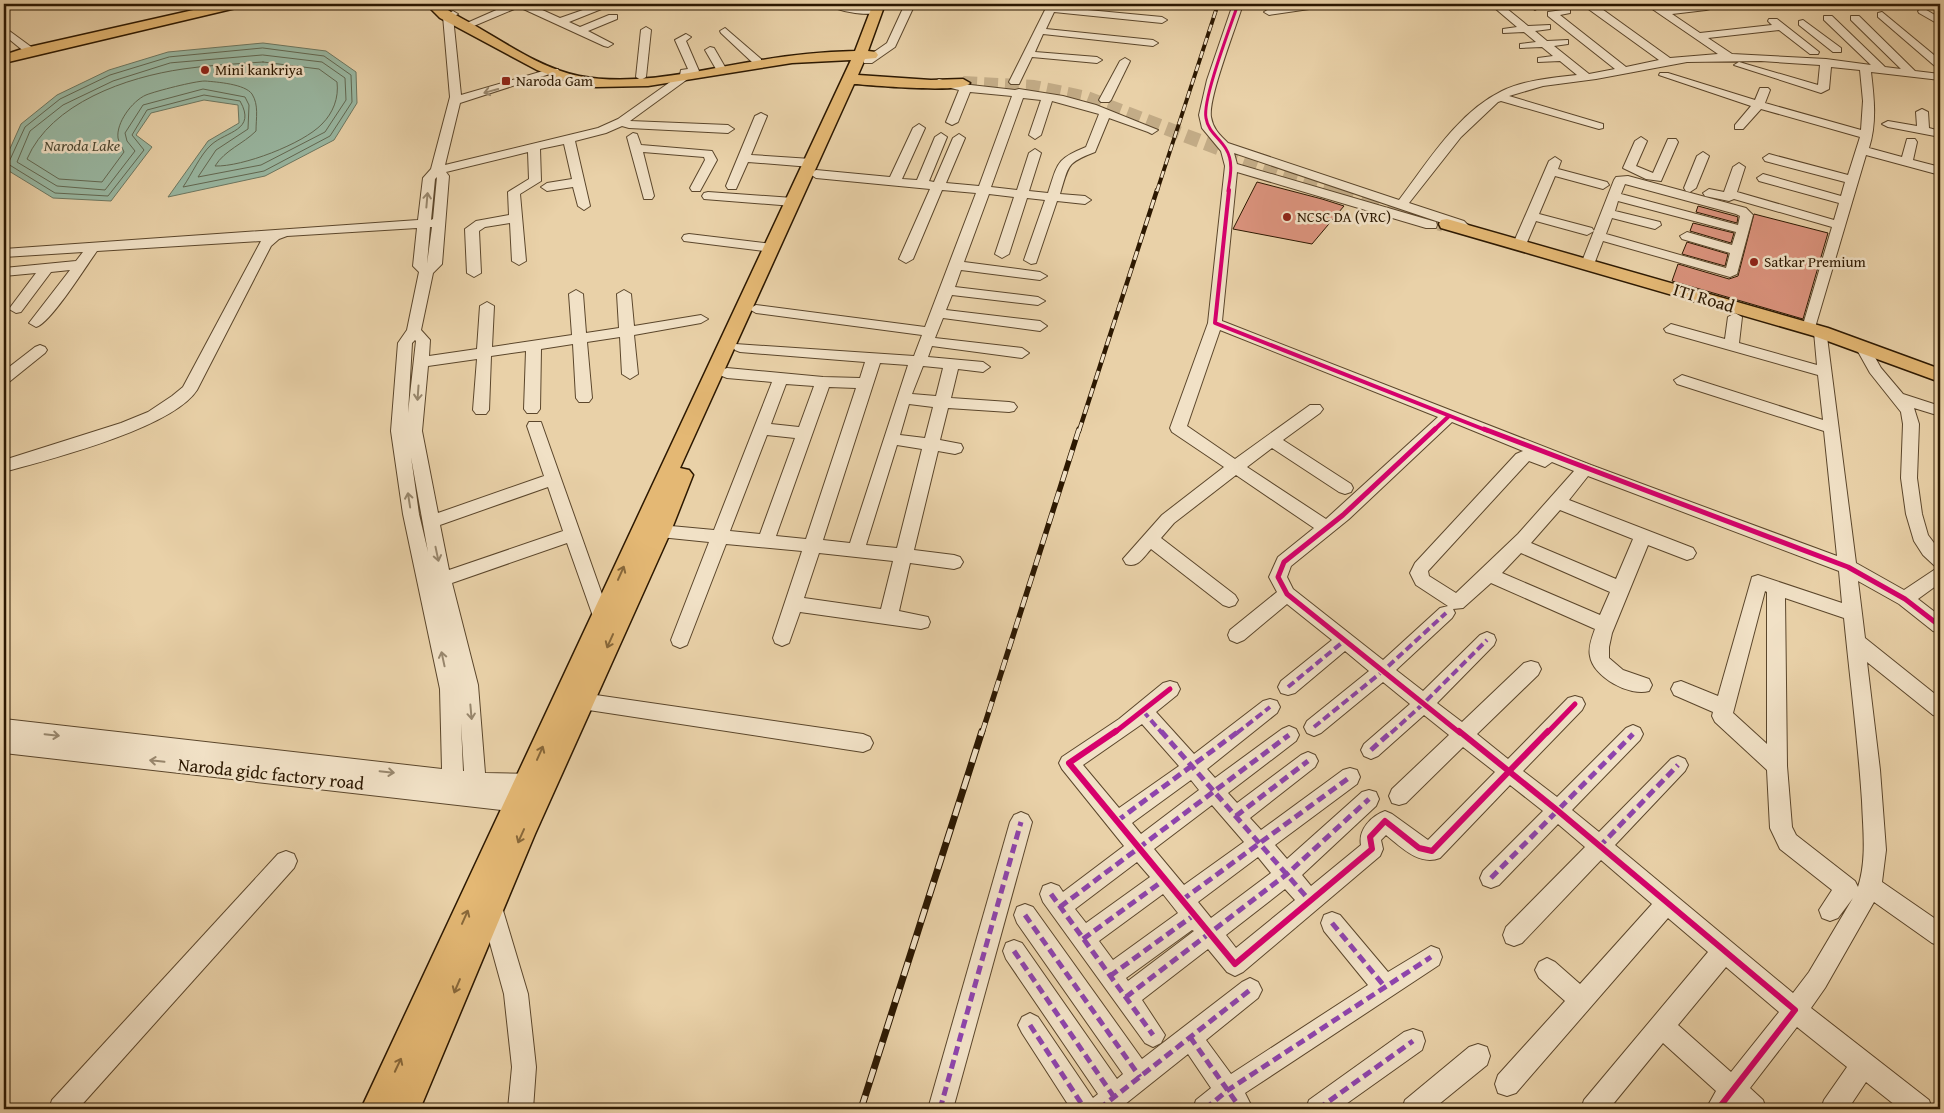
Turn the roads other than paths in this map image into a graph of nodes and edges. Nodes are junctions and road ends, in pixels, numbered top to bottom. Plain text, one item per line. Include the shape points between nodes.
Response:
1 (225, 4) edge
2 (236, 4) edge
3 (432, 4) edge
4 (440, 4) edge
5 (520, 4) edge
6 (609, 4) edge
7 (834, 4) edge
8 (910, 4) edge
9 (1238, 4) edge
10 (1323, 4) edge
11 (1495, 4) edge
12 (1607, 4) edge
13 (1650, 4) edge
14 (882, 6) edge
15 (1057, 6) edge
16 (1591, 6) junction
17 (1686, 6) edge
18 (1706, 7) dead end
19 (1923, 11) dead end
20 (1269, 12) dead end
21 (1662, 12) junction
22 (1831, 12) dead end
23 (1526, 14) dead end
24 (450, 15) junction
25 (1882, 15) dead end
26 (1510, 16) junction
27 (1626, 16) dead end
28 (613, 18) dead end
29 (1490, 18) dead end
30 (1855, 18) dead end
31 (1609, 19) junction
32 (1162, 20) dead end
33 (560, 22) junction
34 (1940, 22) edge
35 (470, 26) junction
36 (1779, 26) junction
37 (1546, 27) dead end
38 (1527, 29) junction
39 (4, 30) edge
40 (646, 30) dead end
41 (725, 30) dead end
42 (1624, 30) junction
43 (1754, 30) junction
44 (580, 31) junction
45 (1507, 31) dead end
46 (1047, 32) junction
47 (1606, 33) dead end
48 (1697, 36) junction
49 (686, 37) dead end
50 (1876, 37) junction
51 (450, 39) junction
52 (1909, 39) junction
53 (1826, 41) junction
54 (1564, 42) dead end
55 (1800, 42) junction
56 (1153, 43) dead end
57 (608, 44) dead end
58 (1545, 44) junction
59 (1524, 46) dead end
60 (28, 50) junction
61 (710, 50) dead end
62 (1837, 50) dead end
63 (1814, 52) dead end
64 (1036, 55) junction
65 (1728, 56) junction
66 (4, 58) edge
67 (1562, 58) junction
68 (1790, 58) junction
69 (1097, 60) dead end
70 (1542, 60) dead end
71 (757, 61) junction
72 (1125, 61) dead end
73 (1826, 62) junction
74 (1670, 63) junction
75 (539, 64) junction
76 (862, 64) junction
77 (1739, 65) dead end
78 (1940, 65) edge
79 (720, 67) junction
80 (1865, 69) junction
81 (554, 71) junction
82 (1624, 71) junction
83 (1883, 71) junction
84 (688, 73) junction
85 (1912, 74) junction
86 (1664, 75) dead end
87 (641, 77) junction
88 (1586, 77) junction
89 (1940, 77) edge
90 (1719, 78) dead end
91 (939, 82) junction
92 (964, 85) junction
93 (1019, 86) junction
94 (1712, 90) junction
95 (1764, 90) dead end
96 (455, 95) junction
97 (1048, 96) junction
98 (1500, 97) junction
99 (1105, 100) junction
100 (1759, 104) junction
101 (1810, 105) dead end
102 (1105, 112) junction
103 (1922, 112) dead end
104 (761, 116) dead end
105 (1120, 118) junction
106 (952, 122) dead end
107 (626, 123) junction
108 (1888, 124) dead end
109 (1805, 125) junction
110 (1599, 126) dead end
111 (1739, 127) dead end
112 (919, 128) dead end
113 (728, 129) dead end
114 (1152, 130) dead end
115 (1923, 130) junction
116 (1940, 134) edge
117 (1035, 135) dead end
118 (1868, 135) junction
119 (941, 137) dead end
120 (959, 138) dead end
121 (570, 139) junction
122 (1641, 141) dead end
123 (1672, 142) dead end
124 (1911, 142) dead end
125 (534, 146) junction
126 (1224, 146) junction
127 (636, 148) junction
128 (1863, 150) junction
129 (1034, 153) dead end
130 (1704, 156) dead end
131 (744, 158) junction
132 (1769, 158) dead end
133 (1907, 162) junction
134 (1231, 166) junction
135 (1738, 167) dead end
136 (813, 169) junction
137 (436, 170) junction
138 (1940, 171) edge
139 (1657, 178) junction
140 (1763, 178) dead end
141 (1852, 180) junction
142 (579, 182) junction
143 (894, 182) junction
144 (922, 184) junction
145 (939, 185) junction
146 (1603, 185) dead end
147 (732, 186) dead end
148 (547, 187) dead end
149 (696, 188) dead end
150 (1690, 188) junction
151 (984, 189) junction
152 (1020, 193) junction
153 (1730, 194) junction
154 (648, 196) dead end
155 (708, 196) dead end
156 (1053, 196) junction
157 (1615, 196) junction
158 (1085, 200) dead end
159 (1846, 201) junction
160 (793, 202) junction
161 (1402, 204) junction
162 (584, 206) dead end
163 (1660, 208) junction
164 (1608, 213) junction
165 (1532, 216) junction
166 (1691, 216) junction
167 (516, 218) junction
168 (432, 223) junction
169 (1447, 224) tunnel mouth
170 (1655, 225) junction
171 (1839, 225) junction
172 (1466, 230) junction
173 (1743, 230) junction
174 (1593, 234) junction
175 (274, 236) junction
176 (1687, 236) junction
177 (689, 238) dead end
178 (1520, 244) junction
179 (93, 248) junction
180 (772, 248) junction
181 (1648, 250) junction
182 (1737, 251) junction
183 (4, 253) edge
184 (1002, 254) dead end
185 (906, 259) dead end
186 (1031, 260) dead end
187 (1681, 260) junction
188 (518, 261) dead end
189 (1588, 264) junction
190 (956, 265) junction
191 (80, 266) junction
192 (47, 268) junction
193 (4, 272) edge
194 (474, 273) dead end
195 (1040, 276) dead end
196 (946, 290) junction
197 (576, 294) dead end
198 (624, 294) dead end
199 (1038, 302) dead end
200 (487, 306) dead end
201 (50, 307) junction
202 (10, 309) edge
203 (756, 309) junction
204 (937, 313) junction
205 (1734, 318) dead end
206 (701, 319) dead end
207 (36, 323) dead end
208 (1215, 323) junction
209 (1040, 326) dead end
210 (1671, 329) dead end
211 (1815, 330) junction
212 (414, 331) junction
213 (626, 331) junction
214 (928, 336) junction
215 (580, 339) junction
216 (534, 346) junction
217 (740, 347) junction
218 (1731, 347) junction
219 (1863, 348) junction
220 (40, 350) dead end
221 (484, 353) junction
222 (1022, 353) dead end
223 (874, 357) junction
224 (919, 361) junction
225 (420, 362) junction
226 (952, 364) junction
227 (983, 367) dead end
228 (1824, 372) junction
229 (727, 373) junction
230 (630, 374) dead end
231 (1940, 376) edge
232 (4, 378) edge
233 (781, 378) junction
234 (1682, 380) dead end
235 (823, 382) junction
236 (866, 383) junction
237 (584, 398) dead end
238 (903, 398) junction
239 (1898, 398) junction
240 (941, 403) junction
241 (1009, 407) dead end
242 (532, 409) dead end
243 (1315, 409) dead end
244 (481, 410) dead end
245 (1940, 411) edge
246 (1449, 416) junction
247 (535, 426) dead end
248 (1831, 428) junction
249 (761, 430) junction
250 (805, 433) junction
251 (891, 439) junction
252 (1272, 441) junction
253 (930, 444) junction
254 (955, 448) dead end
255 (4, 466) edge
256 (1236, 468) junction
257 (1583, 473) junction
258 (554, 479) junction
259 (1345, 488) dead end
260 (1558, 502) junction
261 (431, 522) junction
262 (1325, 528) junction
263 (660, 531) junction
264 (574, 534) junction
265 (721, 536) junction
266 (1643, 536) junction
267 (1150, 539) junction
268 (766, 541) junction
269 (1519, 544) junction
270 (811, 545) junction
271 (856, 550) junction
272 (1687, 553) dead end
273 (904, 556) junction
274 (1132, 559) dead end
275 (954, 562) dead end
276 (1940, 562) edge
277 (1848, 567) junction
278 (1940, 574) edge
279 (1490, 575) junction
280 (442, 579) junction
281 (1776, 588) junction
282 (1622, 589) junction
283 (1287, 594) junction
284 (1906, 599) junction
285 (1230, 600) dead end
286 (793, 604) junction
287 (1446, 613) dead end
288 (1853, 614) junction
289 (601, 617) junction
290 (888, 617) junction
291 (921, 622) dead end
292 (1606, 626) junction
293 (1940, 626) edge
294 (1237, 635) dead end
295 (782, 638) dead end
296 (680, 640) dead end
297 (1487, 640) dead end
298 (1344, 641) junction
299 (1856, 642) junction
300 (1531, 669) dead end
301 (1383, 671) junction
302 (1642, 685) dead end
303 (1288, 687) dead end
304 (1682, 688) dead end
305 (1170, 689) dead end
306 (582, 701) junction
307 (1423, 704) junction
308 (1575, 704) dead end
309 (1270, 707) dead end
310 (1725, 708) junction
311 (1940, 709) edge
312 (1143, 711) junction
313 (1314, 727) dead end
314 (1633, 734) dead end
315 (1289, 735) dead end
316 (7, 736) edge
317 (1463, 736) junction
318 (863, 743) dead end
319 (1371, 750) dead end
320 (1308, 761) dead end
321 (1678, 765) dead end
322 (1777, 766) junction
323 (1192, 768) junction
324 (1510, 773) junction
325 (1350, 777) dead end
326 (453, 787) junction
327 (474, 789) junction
328 (1214, 792) junction
329 (531, 793) junction
330 (1399, 796) dead end
331 (1369, 799) dead end
332 (1558, 810) junction
333 (1236, 816) junction
334 (1117, 821) junction
335 (1021, 822) dead end
336 (1259, 843) junction
337 (1599, 847) junction
338 (1139, 848) junction
339 (286, 861) dead end
340 (1287, 874) junction
341 (1491, 878) dead end
342 (1164, 880) junction
343 (1869, 886) junction
344 (1310, 901) junction
345 (1666, 903) junction
346 (491, 906) junction
347 (1188, 908) junction
348 (1830, 910) dead end
349 (1025, 914) dead end
350 (1332, 923) dead end
351 (1209, 935) junction
352 (1514, 935) dead end
353 (1940, 935) edge
354 (1083, 940) junction
355 (1014, 951) dead end
356 (1724, 951) junction
357 (1431, 956) dead end
358 (1547, 970) dead end
359 (1110, 976) junction
360 (1385, 987) junction
361 (1250, 990) dead end
362 (1126, 997) junction
363 (1581, 1000) junction
364 (1795, 1010) junction
365 (1030, 1025) dead end
366 (1662, 1026) junction
367 (1153, 1035) dead end
368 (1190, 1037) junction
369 (1413, 1041) dead end
370 (1478, 1056) dead end
371 (1864, 1064) junction
372 (1140, 1076) junction
373 (1508, 1084) dead end
374 (1234, 1100) edge
375 (1726, 1100) edge
376 (1107, 1103) edge
377 (61, 1109) edge
378 (377, 1109) edge
379 (404, 1109) edge
380 (521, 1109) edge
381 (940, 1109) edge
382 (1085, 1109) edge
383 (1205, 1109) edge
384 (1318, 1109) edge
385 (1414, 1109) edge
386 (1593, 1109) edge
387 (1754, 1109) edge
388 (1833, 1109) edge
389 (1920, 1109) edge

1 - 60 main road
2 - 60 main road
3 - 24 main road
4 - 24 main road
5 - 33 street
5 - 35 street
6 - 33 street
7 - 14 street via 844,9
8 - 76 street via 891,45
9 - 126 street via 1213,80 1205,116 1208,128
10 - 20 street
11 - 26 street
12 - 16 street
13 - 21 street
14 - 76 main road
15 - 32 street
15 - 46 street
15 - 93 street
16 - 31 street
16 - 82 street via 1552,14
17 - 18 street
17 - 21 street
19 - 34 street
21 - 48 street
22 - 83 street
23 - 26 street
24 - 35 main road
24 - 51 street
25 - 52 street
26 - 29 street
26 - 38 street
27 - 31 street
28 - 44 street
30 - 50 street
31 - 42 street
33 - 44 street
35 - 51 street
35 - 75 main road
35 - 87 main road via 577,74 603,78
36 - 43 street
36 - 53 street via 1807,26
36 - 55 street
37 - 38 street
38 - 45 street
38 - 58 street
39 - 60 street
40 - 87 street
41 - 71 street
42 - 47 street
42 - 74 street
43 - 48 street
43 - 68 street
44 - 57 street
46 - 56 street
46 - 64 street
48 - 65 street
49 - 84 street via 680,40
50 - 52 street
50 - 85 street
51 - 96 street
52 - 78 street
53 - 55 street
53 - 62 street
54 - 58 street
55 - 63 street
58 - 59 street
58 - 67 street
60 - 66 main road
61 - 79 street
64 - 69 street
64 - 93 street
65 - 68 street
65 - 74 street
67 - 70 street
67 - 88 street
68 - 73 street
71 - 76 main road via 810,53
71 - 79 main road
72 - 99 street
73 - 77 street via 1822,90
73 - 80 street
74 - 82 street
75 - 81 main road
75 - 96 street
76 - 84 main road via 800,58
76 - 91 main road
76 - 136 main road
79 - 84 main road
80 - 83 street
80 - 118 street via 1869,101
81 - 84 main road via 576,79 609,82
81 -> 96 street
82 - 88 street
83 - 85 street
84 - 87 main road
84 - 107 street
85 - 89 street
86 - 94 street
88 - 98 street via 1525,86
90 - 94 street
91 - 92 main road
91 - 93 street via 951,80
92 - 93 street
92 - 106 street
93 - 97 street
93 - 99 street via 1073,91
93 - 151 street
94 - 100 street
95 - 100 street
96 - 137 street
97 - 102 street
97 - 117 street
98 - 110 street
98 - 161 street via 1472,117
99 - 105 street via 1123,108
100 - 109 street
100 - 111 street
101 - 109 street
102 - 105 street
102 - 156 street via 1091,149 1066,160
103 - 115 street
104 - 131 street
105 - 114 street
107 - 113 street
107 - 121 street
107 - 127 street
108 - 115 street
109 - 118 street
112 - 143 street
115 - 116 street
118 - 128 street
119 - 144 street
120 - 145 street
121 - 125 street
121 - 142 street
122 - 139 street via 1629,168
123 - 139 street
124 - 133 street
125 - 137 street
125 - 167 street via 536,179 515,191
126 - 134 street
126 - 161 street
127 - 149 street via 708,154 711,160
127 - 154 street
128 - 133 street
128 - 141 street
129 - 152 street
130 - 150 street
131 - 136 street
131 - 147 street
132 - 141 street
133 - 138 street
134 - 172 street via 1398,217
134 - 208 street
135 - 153 street
136 - 143 street
136 - 160 main road
136 - 203 main road
137 - 168 street via 429,178
139 - 150 street
140 - 159 street
141 - 159 street
142 - 148 street
142 - 162 street
143 - 144 street
144 - 145 street
145 - 151 street
145 - 185 street
146 - 165 street via 1553,166
150 - 153 street via 1727,197
151 - 152 street
151 - 190 street
152 - 156 street
152 - 184 street
153 - 171 street
155 - 160 street
156 - 158 street
156 - 186 street
157 - 163 street
157 - 164 street
157 - 173 street via 1620,180 1628,180 1741,211 1747,215
159 - 171 street
160 - 180 main road
161 - 172 street via 1459,224
163 - 166 street
163 - 170 street
164 - 170 street
164 - 174 street
165 - 174 street
165 - 178 street
166 - 173 street
166 - 176 street
167 - 188 street
167 - 194 street via 480,224 472,229
168 - 175 street via 286,232
168 - 212 street via 420,266 426,271
169 - 172 main road, ITI Road
170 - 181 street
171 - 211 street
172 - 178 main road, ITI Road
173 - 182 street
174 - 181 street
174 - 189 street
175 - 179 street
175 - 255 street via 265,244 189,390 178,400 151,418
176 - 182 street
176 - 187 street
177 - 180 street
178 - 189 main road, ITI Road
179 - 183 street
179 - 191 street
289 -> 180 main road
181 - 187 street
182 - 187 street via 1730,273
189 - 211 main road, ITI Road
190 - 195 street
190 - 196 street
191 - 192 street
191 - 201 street
192 - 193 street
192 - 202 street
196 - 199 street
196 - 204 street
197 - 215 street
198 - 213 street
200 - 221 street
201 - 202 street
201 - 207 street
203 - 214 street
203 - 217 main road
204 - 209 street
204 - 214 street
205 - 218 street
206 - 213 street
208 - 246 street
208 - 256 street via 1178,428
210 - 218 street
211 - 219 main road, ITI Road
211 - 228 street
212 - 225 street via 423,340
326 -> 212 street via 450,689 412,514 399,431 405,343
213 - 215 street
213 - 230 street
214 - 222 street
214 - 224 street
215 - 216 street
215 - 237 street
216 - 221 street
216 - 242 street
217 - 223 street
217 - 229 main road
218 - 228 street
219 - 231 main road, ITI Road
219 - 239 street via 1875,370
220 - 232 street
221 - 225 street
221 - 244 street
223 - 224 street
223 - 236 street
224 - 226 street
224 - 238 street via 912,370
225 -> 261 street via 414,431
226 - 227 street
226 - 240 street
228 - 248 street
229 - 233 street
229 - 263 main road
233 - 235 street
233 - 249 street
234 - 248 street
235 - 236 street
235 - 250 street
236 - 270 street
238 - 240 street
238 - 251 street
239 - 245 street
239 - 276 street via 1910,416 1909,478 1914,514 1920,536
240 - 241 street
240 - 253 street
243 - 252 street
246 - 257 street
246 - 262 street
247 - 258 street
248 - 277 street
249 - 250 street
249 - 265 street
250 - 268 street
251 - 253 street
251 - 271 street
252 - 256 street
252 - 259 street
253 - 254 street
253 - 273 street
256 - 262 street
256 - 267 street via 1168,519
257 - 260 street
257 - 277 street
257 - 279 street via 1534,456 1522,458 1419,573 1422,580 1457,603
258 - 261 street
258 - 264 street
260 - 266 street
260 - 269 street
261 -> 280 street
262 - 283 street via 1280,568 1278,577
263 - 265 street
263 -> 306 main road
264 - 280 street
264 - 289 street
265 - 268 street
265 - 296 street
266 - 272 street
266 - 282 street
267 - 274 street
267 - 285 street
268 - 270 street
269 - 279 street
269 - 282 street
270 - 271 street
270 - 286 street
271 - 273 street
273 - 275 street
273 - 290 street
277 - 284 street
277 - 288 street
278 - 284 street
279 - 292 street
280 -> 327 street via 468,685
281 - 288 street
281 - 310 street via 1758,582
281 - 322 street
282 - 292 street
283 - 294 street
283 - 298 street
284 - 293 street
286 - 290 street
286 - 295 street
287 - 301 street
288 - 299 street
329 -> 289 main road
290 - 291 street
292 - 302 street via 1598,652 1601,662 1627,680
297 - 307 street
298 - 301 street
298 - 303 street
299 - 311 street
299 - 343 street via 1875,850
300 - 317 street
301 - 307 street
301 - 313 street
304 - 310 street
305 - 312 street
306 - 318 street
306 - 329 main road
307 - 317 street
307 - 319 street
308 - 324 street
309 - 323 street
310 - 322 street via 1722,716
312 - 323 street
312 - 334 street via 1069,763
314 - 332 street
315 - 328 street
316 - 326 street, Naroda gidc factory road
317 - 324 street
317 - 330 street
320 - 333 street
321 - 337 street
322 - 348 street via 1783,835 1847,888
323 - 328 street
323 - 334 street
324 - 332 street
324 - 344 street via 1432,851 1419,848 1385,821 1370,837 1372,849
325 - 336 street
326 - 327 street, Naroda gidc factory road
327 - 329 street, Naroda gidc factory road
328 - 333 street
328 - 338 street
329 -> 346 main road
378 -> 329 main road
331 - 340 street
332 - 337 street
332 - 341 street
333 - 336 street
334 - 338 street
335 - 381 street
336 - 340 street
336 - 347 street
337 - 345 street
337 - 352 street
338 - 342 street
338 - 354 street via 1056,901
339 - 377 street
340 - 344 street
340 - 351 street
342 - 347 street
342 - 354 street
343 - 353 street
343 - 364 street via 1864,900
344 - 351 street via 1235,964
345 - 356 street
345 - 363 street
346 -> 379 main road
346 - 380 street via 516,994 524,1067
347 - 351 street
347 - 359 street
349 - 372 street
350 - 360 street
351 - 362 street
354 - 359 street
355 - 376 street
356 - 364 street
356 - 366 street
357 - 360 street
358 - 363 street
359 - 362 street
360 - 374 street
361 - 368 street
362 - 367 street
363 - 373 street
364 - 371 street
364 - 375 street
365 - 382 street
366 - 375 street
366 - 386 street
368 - 372 street
368 - 374 street
369 - 384 street
370 - 385 street
371 - 388 street
371 - 389 street
372 - 376 street
374 - 383 street
375 - 387 street

